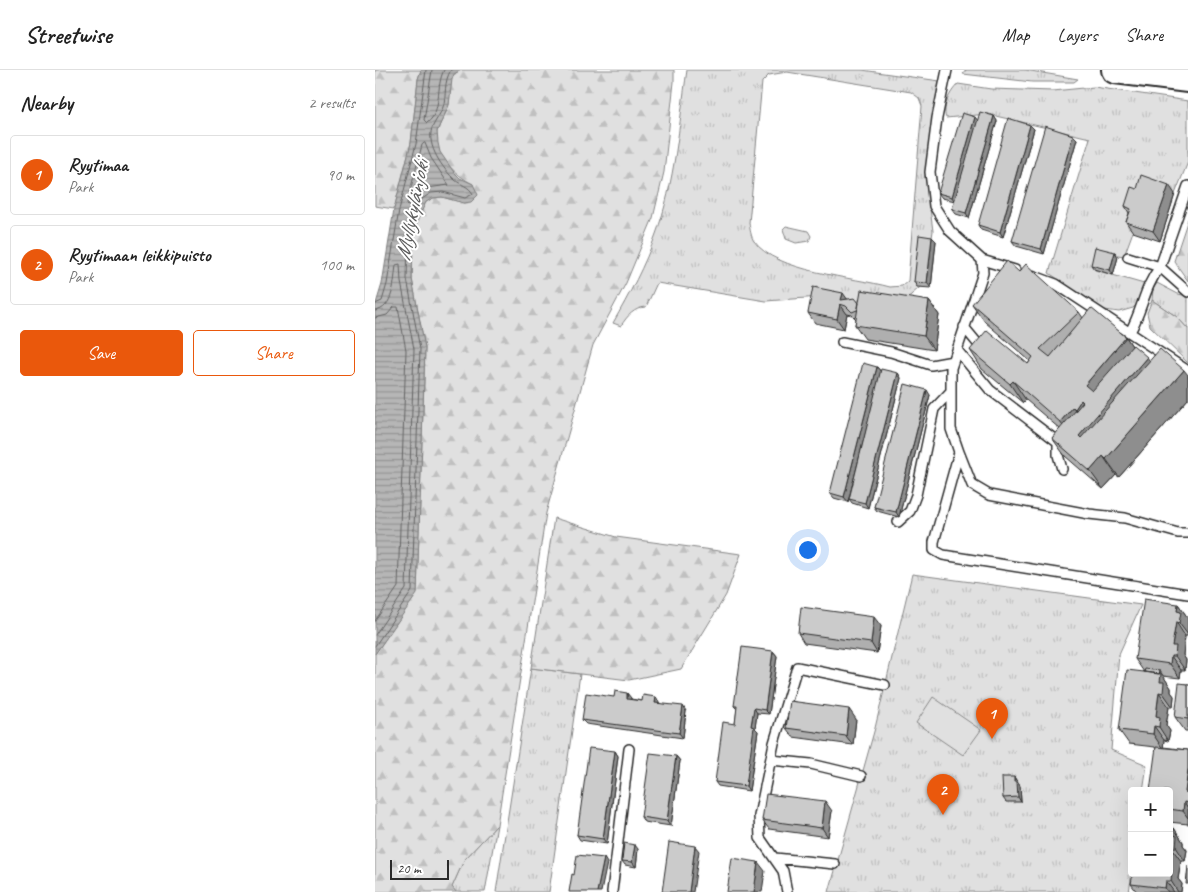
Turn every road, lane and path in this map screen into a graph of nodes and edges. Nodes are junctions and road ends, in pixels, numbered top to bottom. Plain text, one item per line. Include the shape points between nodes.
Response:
1 (947, 70) edge
2 (1115, 70) edge
3 (1188, 79) edge
4 (1188, 186) edge
5 (1128, 257) dead end
6 (982, 260) junction
7 (1160, 267) junction
8 (1188, 292) edge
9 (964, 327) junction
10 (1130, 332) junction
11 (842, 342) dead end
12 (957, 350) junction
13 (989, 355) edge
14 (953, 360) junction
15 (1188, 371) edge
16 (950, 392) junction
17 (959, 452) junction
18 (1062, 469) dead end
19 (898, 522) dead end
20 (1188, 533) edge
21 (1188, 594) edge
22 (885, 685) dead end
23 (629, 749) dead end
24 (771, 760) junction
25 (861, 776) dead end
26 (775, 858) junction
27 (835, 864) dead end
28 (611, 892) edge
29 (787, 892) edge

1 - 6 lane via 930,172 934,206 950,231
2 - 3 main road
4 - 7 lane
5 - 7 lane
6 - 9 lane via 983,274
6 - 10 lane via 1056,284
7 - 8 lane
7 - 10 lane via 1149,280 1140,314
9 - 12 lane
9 - 13 lane
10 - 15 lane
11 - 14 lane via 891,352 931,365
12 - 14 lane
12 - 18 lane via 991,390 1058,442
14 - 16 lane
16 - 17 lane via 951,429
16 - 19 lane via 935,409 916,495 910,511
17 - 20 lane via 972,485 989,495 1125,518
17 - 21 lane via 934,542 935,550 943,555
22 - 24 lane via 797,667
23 - 28 lane
24 - 25 lane via 811,764
24 - 26 lane via 759,816 760,838
26 - 27 lane
26 - 29 lane via 783,871

